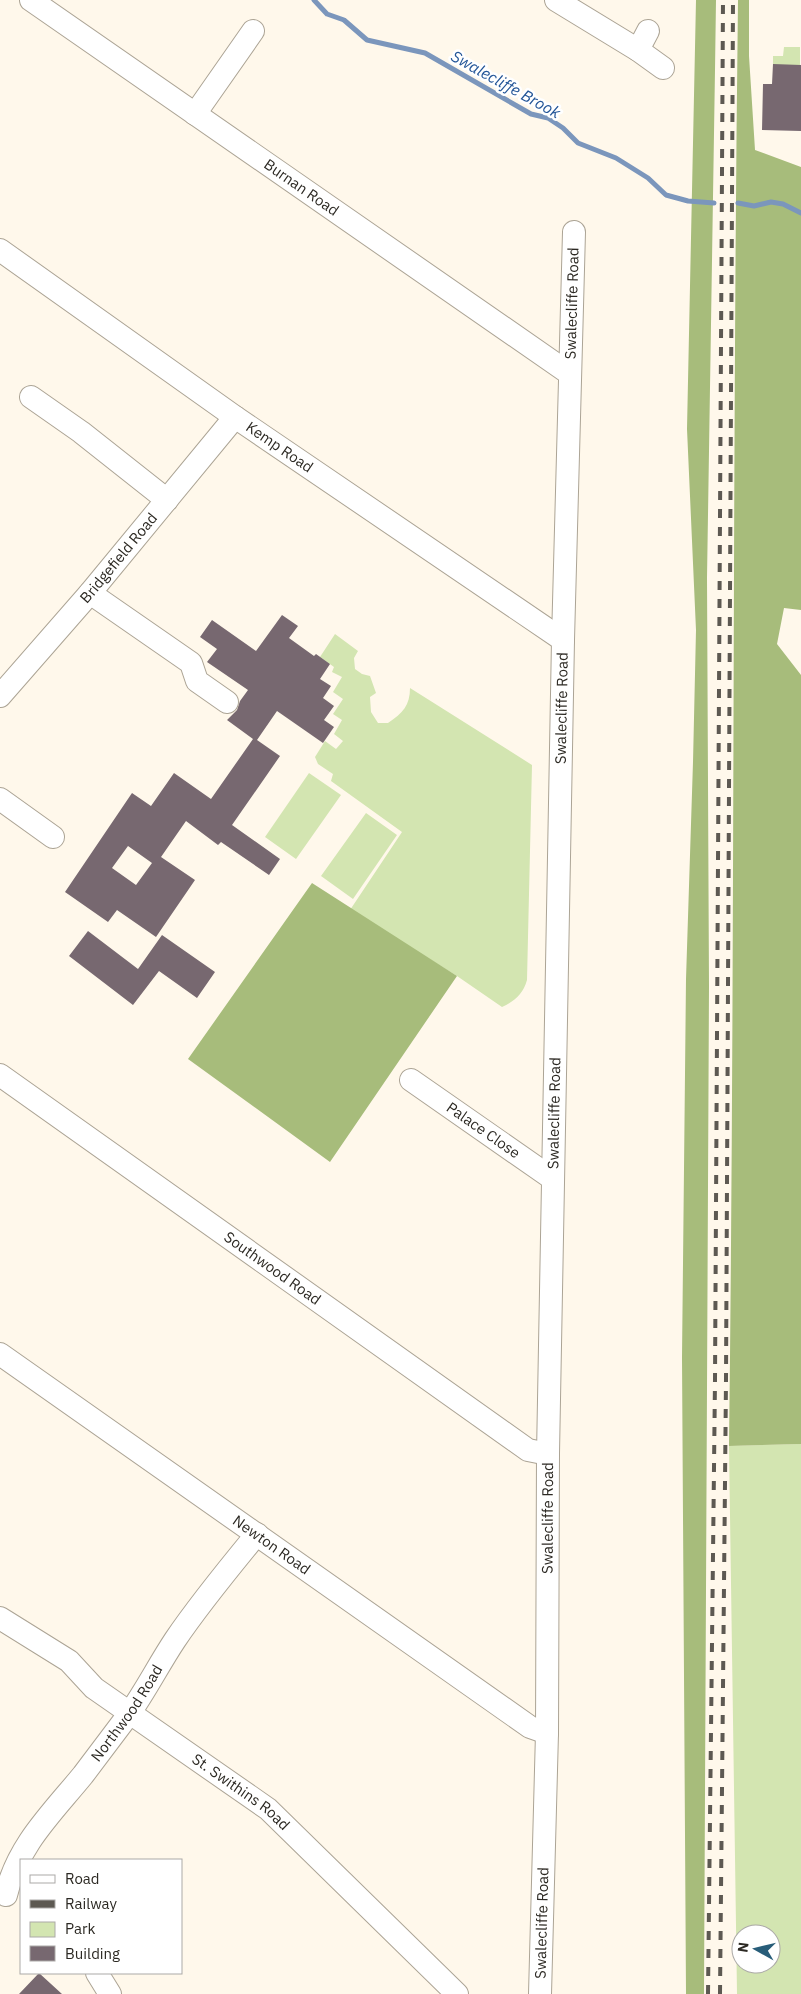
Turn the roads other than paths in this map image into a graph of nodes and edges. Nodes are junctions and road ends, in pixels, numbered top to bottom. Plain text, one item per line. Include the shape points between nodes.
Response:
1 (31, 0) edge
2 (558, 1) edge
3 (253, 31) dead end
4 (663, 68) dead end
5 (195, 114) junction
6 (577, 228) dead end
7 (0, 250) edge
8 (570, 374) junction
9 (31, 397) dead end
10 (235, 417) junction
11 (166, 500) junction
12 (90, 593) junction
13 (563, 640) junction
14 (0, 696) edge
15 (227, 702) dead end
16 (0, 799) edge
17 (53, 837) dead end
18 (0, 1075) edge
19 (411, 1081) dead end
20 (553, 1179) junction
21 (0, 1354) edge
22 (548, 1454) junction
23 (257, 1534) junction
24 (0, 1618) edge
25 (130, 1712) junction
26 (547, 1733) junction
27 (9, 1897) edge
28 (98, 1974) edge
29 (110, 1994) edge
30 (457, 1994) edge
31 (540, 1994) edge

1 - 5 street, Burnan Road
2 - 4 street via 643,41
3 - 5 street
5 - 8 street, Burnan Road
6 - 8 street, Swalecliffe Road
7 - 10 street, Kemp Road
8 - 13 street, Swalecliffe Road
9 - 11 street via 81,432
10 - 11 street, Bridgefield Road
10 - 13 street, Kemp Road
11 - 12 street, Bridgefield Road
12 - 14 street, Bridgefield Road
12 - 15 street via 191,663 197,681
13 - 20 street, Swalecliffe Road
16 - 17 street
18 - 22 street, Southwood Road via 528,1450
19 - 20 street, Palace Close
20 - 22 street, Swalecliffe Road
21 - 23 street, Newton Road
22 - 26 street, Swalecliffe Road
23 - 25 street, Northwood Road via 176,1638
23 - 26 street, Newton Road via 530,1727
24 - 25 street, St. Swithins Road via 69,1661 94,1688
25 - 27 street, Northwood Road via 36,1830 10,1878
25 - 30 street, St. Swithins Road via 268,1809
26 - 31 street, Swalecliffe Road
28 - 29 street

